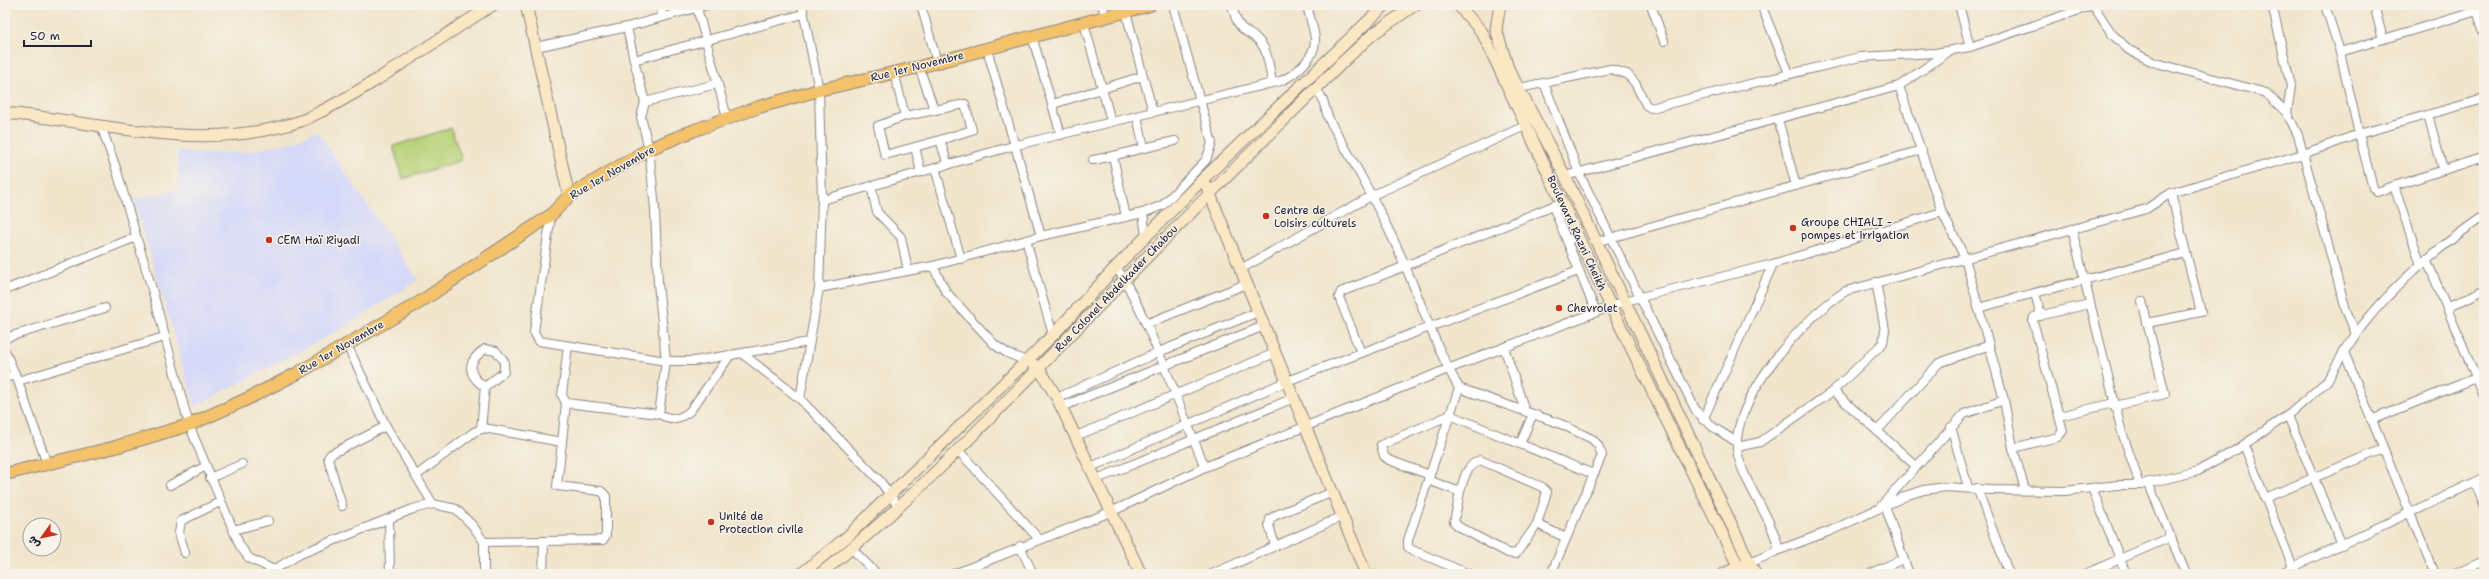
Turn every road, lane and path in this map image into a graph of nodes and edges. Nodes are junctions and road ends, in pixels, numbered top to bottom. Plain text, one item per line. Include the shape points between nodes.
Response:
1 (493, 5) edge
2 (526, 5) edge
3 (660, 5) edge
4 (708, 5) edge
5 (802, 5) edge
6 (921, 5) edge
7 (1102, 5) edge
8 (1150, 5) edge
9 (1173, 5) edge
10 (1232, 5) edge
11 (1307, 5) edge
12 (1385, 5) edge
13 (1415, 5) edge
14 (1458, 5) edge
15 (1500, 5) edge
16 (1651, 5) edge
17 (1762, 5) edge
18 (1960, 5) edge
19 (2094, 5) edge
20 (2272, 5) edge
21 (2325, 5) edge
22 (2374, 5) edge
23 (697, 8) junction
24 (2479, 8) edge
25 (1126, 12) junction
26 (803, 14) junction
27 (663, 17) junction
28 (1106, 17) junction
29 (1084, 23) junction
30 (627, 27) junction
31 (2484, 32) edge
32 (1032, 36) junction
33 (704, 39) junction
34 (2383, 39) junction
35 (1664, 41) dead end
36 (536, 47) junction
37 (1970, 47) junction
38 (987, 49) junction
39 (1950, 51) junction
40 (2340, 52) junction
41 (634, 60) junction
42 (937, 62) junction
43 (920, 67) junction
44 (894, 72) junction
45 (1789, 73) junction
46 (1143, 76) junction
47 (1272, 82) junction
48 (1544, 83) junction
49 (716, 84) junction
50 (1899, 86) junction
51 (1101, 89) junction
52 (1316, 89) junction
53 (1514, 89) junction
54 (820, 90) junction
55 (2484, 99) edge
56 (1200, 101) junction
57 (645, 102) junction
58 (1053, 104) junction
59 (934, 109) junction
60 (1153, 112) junction
61 (5, 113) edge
62 (2287, 113) junction
63 (2428, 114) junction
64 (905, 116) junction
65 (1137, 116) junction
66 (727, 117) junction
67 (1778, 119) junction
68 (1111, 121) junction
69 (1527, 125) junction
70 (101, 126) junction
71 (2359, 134) junction
72 (1061, 135) junction
73 (940, 140) junction
74 (1175, 141) dead end
75 (1013, 146) junction
76 (914, 147) junction
77 (1144, 148) junction
78 (649, 149) junction
79 (1922, 150) junction
80 (2303, 154) junction
81 (1113, 156) junction
82 (2484, 157) edge
83 (1093, 160) dead end
84 (948, 165) junction
85 (935, 168) junction
86 (2443, 169) junction
87 (921, 172) junction
88 (1578, 173) junction
89 (1565, 176) junction
90 (1202, 180) junction
91 (871, 186) junction
92 (1796, 186) junction
93 (2394, 186) junction
94 (1210, 191) junction
95 (2171, 193) junction
96 (1373, 195) junction
97 (569, 196) junction
98 (822, 200) junction
99 (1558, 204) junction
100 (1942, 212) junction
101 (1143, 213) junction
102 (551, 215) junction
103 (2484, 216) edge
104 (1126, 217) junction
105 (2072, 229) junction
106 (1578, 235) junction
107 (1041, 236) junction
108 (136, 237) junction
109 (1146, 237) junction
110 (1611, 238) junction
111 (1026, 240) junction
112 (1567, 241) junction
113 (1596, 242) junction
114 (2186, 253) junction
115 (1965, 258) junction
116 (961, 259) junction
117 (2424, 263) junction
118 (1773, 264) junction
119 (1405, 265) junction
120 (933, 266) junction
121 (1116, 267) junction
122 (1240, 270) junction
123 (908, 271) junction
124 (1578, 271) junction
125 (1125, 280) junction
126 (2083, 280) junction
127 (1876, 282) junction
128 (1246, 284) junction
129 (819, 288) junction
130 (5, 290) edge
131 (2484, 290) edge
132 (2035, 293) junction
133 (1641, 298) junction
134 (1625, 301) junction
135 (2142, 301) dead end
136 (2089, 304) junction
137 (1611, 307) junction
138 (105, 308) dead end
139 (1978, 308) junction
140 (2447, 308) junction
141 (1258, 312) junction
142 (1596, 312) junction
143 (2041, 316) junction
144 (1146, 324) junction
145 (2147, 324) junction
146 (1264, 326) junction
147 (1429, 328) junction
148 (2356, 334) junction
149 (1053, 335) junction
150 (164, 337) junction
151 (5, 338) edge
152 (809, 342) junction
153 (346, 343) junction
154 (568, 346) junction
155 (1987, 346) junction
156 (1504, 347) junction
157 (5, 351) edge
158 (1159, 352) junction
159 (2344, 352) junction
160 (1275, 353) junction
161 (1361, 354) junction
162 (744, 355) junction
163 (729, 357) junction
164 (666, 361) junction
165 (1026, 361) junction
166 (1164, 366) junction
167 (1039, 368) junction
168 (1448, 369) junction
169 (17, 377) junction
170 (5, 378) edge
171 (2476, 378) junction
172 (1287, 381) junction
173 (485, 387) junction
174 (1459, 388) junction
175 (1833, 391) junction
176 (1176, 394) junction
177 (2484, 396) edge
178 (1294, 398) junction
179 (800, 399) junction
180 (2004, 400) junction
181 (566, 403) junction
182 (1059, 403) junction
183 (2114, 404) junction
184 (1529, 413) junction
185 (659, 414) junction
186 (1450, 414) junction
187 (2059, 416) junction
188 (2288, 416) junction
189 (1703, 420) junction
190 (2371, 420) junction
191 (1186, 424) junction
192 (189, 425) junction
193 (386, 426) junction
194 (1305, 426) junction
195 (1951, 427) junction
196 (480, 429) junction
197 (1877, 431) junction
198 (1076, 436) junction
199 (1193, 439) junction
200 (562, 442) junction
201 (1520, 444) junction
202 (1736, 444) junction
203 (2244, 445) junction
204 (2013, 448) junction
205 (956, 449) junction
206 (2383, 449) junction
207 (47, 464) junction
208 (242, 464) dead end
209 (206, 466) junction
210 (1916, 466) junction
211 (1091, 467) junction
212 (1205, 467) junction
213 (5, 474) edge
214 (1594, 474) junction
215 (417, 475) junction
216 (2314, 477) junction
217 (210, 478) junction
218 (1429, 478) junction
219 (2484, 478) edge
220 (1097, 479) junction
221 (2475, 483) junction
222 (2144, 484) junction
223 (170, 485) dead end
224 (1968, 487) junction
225 (1977, 488) junction
226 (2092, 488) junction
227 (2025, 490) junction
228 (1333, 492) junction
229 (1460, 492) junction
230 (889, 494) junction
231 (2265, 498) junction
232 (220, 502) junction
233 (433, 504) junction
234 (2484, 504) edge
235 (342, 506) dead end
236 (898, 506) junction
237 (1882, 507) junction
238 (1113, 511) junction
239 (2411, 514) junction
240 (1343, 516) junction
241 (389, 519) junction
242 (268, 521) dead end
243 (1537, 524) junction
244 (233, 530) junction
245 (2171, 537) junction
246 (1566, 538) junction
247 (1039, 539) junction
248 (544, 541) junction
249 (484, 542) junction
250 (2342, 545) junction
251 (1020, 546) junction
252 (1275, 546) junction
253 (851, 548) junction
254 (1779, 550) junction
255 (185, 553) dead end
256 (1903, 558) junction
257 (2120, 559) junction
258 (2484, 561) edge
259 (1750, 562) junction
260 (1740, 571) edge
261 (2296, 571) edge
262 (271, 573) edge
263 (390, 574) edge
264 (484, 574) edge
265 (544, 574) edge
266 (800, 574) edge
267 (820, 574) edge
268 (877, 574) edge
269 (954, 574) edge
270 (1033, 574) edge
271 (1141, 574) edge
272 (1212, 574) edge
273 (1366, 574) edge
274 (1469, 574) edge
275 (1551, 574) edge
276 (1723, 574) edge
277 (1755, 574) edge
278 (1869, 574) edge
279 (1909, 574) edge
280 (2009, 574) edge
281 (2086, 574) edge
282 (2126, 574) edge
283 (2186, 574) edge
284 (2280, 574) edge
285 (2435, 574) edge
286 (2455, 574) edge

1 - 70 main road via 357,91 293,123 254,133 208,137
2 - 36 main road
3 - 27 street
4 - 23 street
5 - 26 street
6 - 42 street
7 - 28 street
8 - 25 main road, Rue 1er Novembre
9 - 56 street
10 - 47 street via 1234,18 1240,28 1265,49
11 - 47 street via 1315,39 1313,50 1291,77
12 - 90 main road, Rue Colonel Abdelkader Chabou
13 - 52 main road, Rue Colonel Abdelkader Chabou via 1373,34
14 - 53 main road, Boulevard Razni Cheikh via 1482,32
15 - 53 main road, Boulevard Razni Cheikh via 1496,28 1498,41
16 - 35 street
17 - 45 street
18 - 37 street
19 - 37 street
19 - 62 street via 2112,34 2129,50 2153,62 2266,93
20 - 62 street via 2291,86
21 - 40 street
22 - 34 street
23 - 27 street
23 - 33 street
24 - 31 street
24 - 34 street
25 - 28 main road, Rue 1er Novembre
25 - 46 street
26 - 33 street
26 - 54 street
27 - 30 street
28 - 29 main road, Rue 1er Novembre
29 - 32 main road, Rue 1er Novembre
29 - 51 street
30 - 36 street
30 - 41 street
32 - 38 main road, Rue 1er Novembre
32 - 58 street
33 - 41 street
33 - 49 street
34 - 40 street
36 - 97 main road
37 - 39 street
38 - 42 main road, Rue 1er Novembre
38 - 75 street
39 - 45 street via 1860,57
39 - 50 street
40 - 71 street
41 - 57 street
42 - 43 main road, Rue 1er Novembre
43 - 44 main road, Rue 1er Novembre
43 - 59 street
44 - 54 main road, Rue 1er Novembre
44 - 64 street
45 - 48 street via 1651,108 1642,100 1635,83 1620,71 1610,69
46 - 51 street
46 - 60 street
47 - 56 street
48 - 53 street
48 - 88 street
49 - 57 street
49 - 66 street
50 - 67 street
50 - 79 street
51 - 58 street
51 - 68 street
52 - 94 main road, Rue Colonel Abdelkader Chabou
52 - 96 street via 1321,94 1327,117
53 - 69 main road, Boulevard Razni Cheikh
53 - 89 main road, Boulevard Razni Cheikh
54 - 66 main road, Rue 1er Novembre
54 - 98 street
55 - 63 street
56 - 60 street
56 - 101 street via 1212,143 1209,155 1163,205
57 - 78 street via 641,117
58 - 72 street
59 - 64 street
59 - 73 street via 962,104 968,106 972,130
60 - 65 street
61 - 70 main road via 54,117
62 - 80 street via 2298,135
63 - 71 street
63 - 86 street
64 - 76 street via 880,124 877,131 885,154
65 - 68 street
65 - 77 street
66 - 78 main road, Rue 1er Novembre
67 - 88 street
67 - 92 street
68 - 72 street
69 - 96 street
69 - 99 main road, Boulevard Razni Cheikh
70 - 108 street
71 - 80 street
71 - 93 street via 2374,192
72 - 75 street
73 - 76 street
73 - 84 street
74 - 77 street
75 - 84 street
75 - 107 street
76 - 87 street
77 - 81 street
78 - 97 main road, Rue 1er Novembre
78 - 164 street
79 - 92 street
79 - 100 street
80 - 95 street
80 - 148 street via 2346,310
81 - 83 street
81 - 104 street
82 - 86 street
84 - 85 street
85 - 87 street
85 - 116 street
86 - 93 street
87 - 91 street
88 - 89 street
88 - 110 street
89 - 113 main road, Boulevard Razni Cheikh
90 - 94 main road
90 - 109 main road, Rue Colonel Abdelkader Chabou
91 - 98 street
91 - 123 street via 877,212 901,237
92 - 110 street
93 - 117 street
94 - 122 main road
94 - 125 main road, Rue Colonel Abdelkader Chabou
95 - 105 street via 2146,209
95 - 114 street
96 - 119 street
96 - 122 street
97 - 102 main road, Rue 1er Novembre
98 - 129 street
99 - 106 main road, Boulevard Razni Cheikh
99 - 112 street
99 - 119 street
100 - 115 street
100 - 118 street
101 - 104 street
101 - 109 street
102 - 153 main road, Rue 1er Novembre via 420,302
102 - 154 street via 534,332 539,341
103 - 117 street
104 - 107 street
105 - 115 street
105 - 126 street
106 - 112 street
106 - 137 main road, Boulevard Razni Cheikh
107 - 111 street
108 - 130 street
108 - 150 street
109 - 121 main road, Rue Colonel Abdelkader Chabou
110 - 113 street
110 - 133 street
111 - 116 street
111 - 149 street
112 - 124 street
113 - 134 main road, Boulevard Razni Cheikh
114 - 126 street
114 - 145 street via 2200,312
115 - 127 street
115 - 139 street
116 - 120 street
117 - 140 street
117 - 148 street via 2384,300
118 - 133 street
118 - 189 street
119 - 147 street
119 - 161 street via 1341,292 1338,297
120 - 123 street
120 - 165 street via 946,292 995,345 1007,354
121 - 125 street
121 - 149 main road, Rue Colonel Abdelkader Chabou
122 - 128 main road
123 - 129 street
124 - 142 street
124 - 147 street
125 - 144 street
125 - 167 main road, Rue Colonel Abdelkader Chabou
126 - 132 street
126 - 136 street
127 - 175 street via 1885,330 1883,343
127 - 202 street via 1838,296 1786,346 1758,383
128 - 141 main road
128 - 144 street
129 - 152 street
131 - 140 street
132 - 139 street
132 - 143 street
133 - 134 street
133 - 189 street via 1696,411
134 - 137 street
134 - 259 main road, Boulevard Razni Cheikh
135 - 145 street
136 - 143 street
136 - 183 street
137 - 142 street
137 - 260 main road, Boulevard Razni Cheikh
138 - 151 street
139 - 155 street
140 - 171 street
141 - 146 main road
141 - 158 street
142 - 156 street
143 - 187 street via 2034,317 2033,321
144 - 158 street
145 - 183 street via 2165,394
146 - 160 main road
146 - 166 street
147 - 161 street
147 - 168 street
148 - 159 street
149 - 165 main road, Rue Colonel Abdelkader Chabou
150 - 169 street
150 - 192 street
152 - 162 street
152 - 179 street
153 - 192 main road, Rue 1er Novembre via 279,383
153 - 193 street
154 - 164 street
154 - 181 street via 562,395
155 - 180 street
155 - 197 street via 1939,363
156 - 168 street
156 - 184 street
157 - 169 street
158 - 166 street
158 - 182 street
159 - 188 street via 2327,381
159 - 190 street
160 - 172 main road
160 - 176 street
161 - 172 street
162 - 163 street
162 - 179 street
163 - 164 street
163 - 185 street via 686,414 670,419
164 - 185 street
165 - 167 main road
165 - 230 main road, Rue Colonel Abdelkader Chabou
166 - 176 street
166 - 182 street
167 - 182 main road
167 - 205 main road, Rue Colonel Abdelkader Chabou
168 - 174 street
168 - 194 street
169 - 170 street
169 - 207 street
171 - 177 street
171 - 190 street
172 - 178 main road
172 - 191 street
173 - 173 street via 504,372 504,361 496,351 485,349 475,356 471,364 476,381
173 - 196 street
174 - 184 street
174 - 186 street
175 - 197 street
175 - 202 street via 1760,442
176 - 191 street
176 - 198 street
178 - 194 main road
178 - 199 street
179 - 230 street via 832,428
180 - 195 street via 1964,414
180 - 204 street
181 - 185 street
181 - 200 street
182 - 198 main road
183 - 187 street
183 - 222 street
184 - 201 street
184 - 214 street via 1561,424 1595,442 1602,455
186 - 201 street
186 - 218 street
186 - 218 street via 1382,446 1384,456 1389,460
187 - 204 street via 2063,431 2061,435
188 - 203 street
188 - 216 street
189 - 202 street
190 - 206 street
191 - 199 street
191 - 211 street
192 - 207 main road, Rue 1er Novembre
192 - 209 street
193 - 215 street
193 - 235 street via 331,454 328,458
194 - 212 street
194 - 228 main road
195 - 210 street
195 - 224 street
196 - 200 street
196 - 215 street
197 - 210 street
198 - 211 main road
199 - 212 street
199 - 220 street
200 - 248 street via 557,486 601,490 606,496 606,535 600,541
201 - 214 street
202 - 254 street via 1743,469 1772,527
203 - 222 street via 2198,471
203 - 231 street
204 - 227 street
205 - 236 main road, Rue Colonel Abdelkader Chabou
205 - 247 street
206 - 216 street
206 - 239 street
207 - 213 main road, Rue 1er Novembre
208 - 217 street
209 - 217 street
209 - 223 street
210 - 237 street
211 - 220 main road
212 - 238 street
214 - 246 street
215 - 233 street
216 - 231 street
216 - 250 street
217 - 232 street
218 - 229 street
218 - 274 street via 1408,540 1408,547
219 - 221 street
220 - 238 main road
221 - 234 street
221 - 239 street
222 - 226 street
222 - 245 street
224 - 225 street
224 - 237 street via 1924,490
225 - 227 street
225 - 280 street
226 - 227 street via 2065,491
226 - 257 street
228 - 240 main road
228 - 252 street via 1276,514 1269,525
229 - 243 street via 1454,522 1508,553 1516,554 1521,549
229 - 243 street via 1465,472 1472,463 1480,460 1545,489 1546,498
230 - 236 street
230 - 266 main road, Rue Colonel Abdelkader Chabou via 848,536
231 - 261 street
232 - 244 street
232 - 255 street via 181,521 179,532
233 - 241 street
233 - 249 street via 461,512
236 - 253 main road, Rue Colonel Abdelkader Chabou
237 - 254 street via 1830,531
237 - 256 street
238 - 247 street
238 - 271 main road
239 - 250 street
239 - 285 street
240 - 252 street
240 - 273 main road
241 - 262 street via 300,554
241 - 263 street
242 - 244 street
243 - 246 street
244 - 262 street via 244,553
245 - 257 street
245 - 283 street
246 - 275 street
247 - 251 street
248 - 249 street
248 - 265 street
249 - 264 street
250 - 261 street
251 - 269 street
251 - 270 street
252 - 272 street
253 - 267 main road, Rue Colonel Abdelkader Chabou
253 - 268 street
254 - 259 street
256 - 278 street
256 - 279 street
257 - 281 street
257 - 282 street
258 - 286 street
259 - 260 main road
259 - 277 main road, Boulevard Razni Cheikh
260 - 276 main road
261 - 284 street

